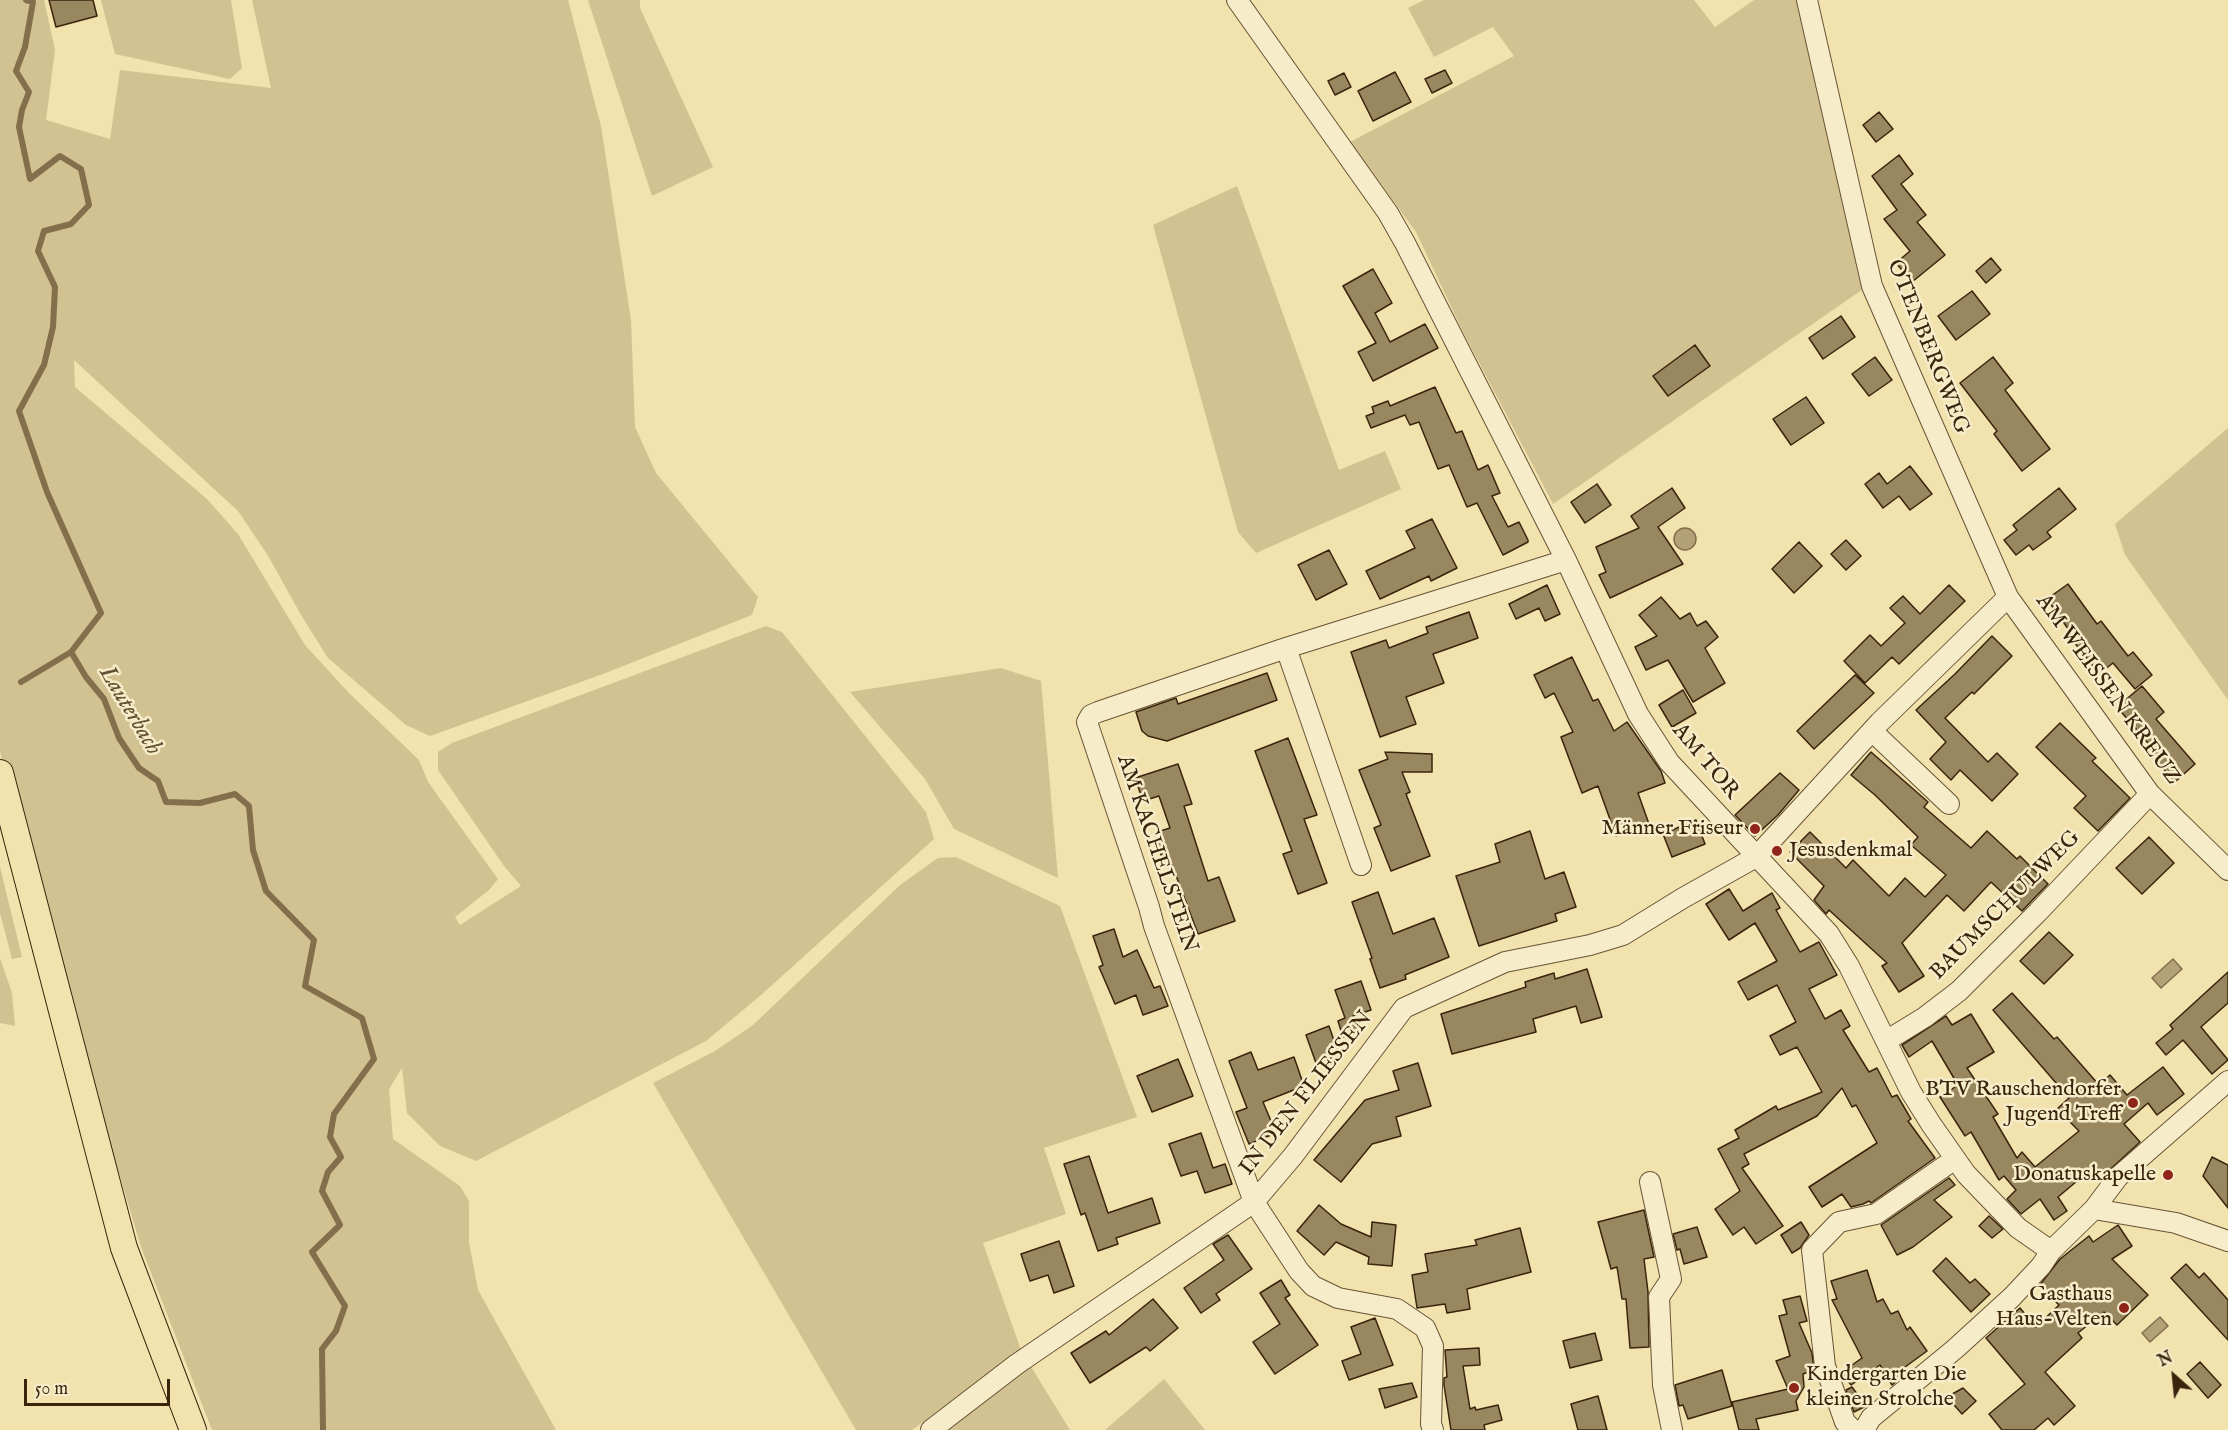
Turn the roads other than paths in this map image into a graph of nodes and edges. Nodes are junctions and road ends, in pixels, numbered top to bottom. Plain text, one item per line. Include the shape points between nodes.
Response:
1 (1237, 0) edge
2 (1806, 0) edge
3 (1566, 560) junction
4 (2008, 597) junction
5 (1286, 648) junction
6 (1872, 731) junction
7 (0, 773) edge
8 (2150, 794) junction
9 (1949, 804) dead end
10 (1756, 857) junction
11 (1361, 865) dead end
12 (2228, 870) edge
13 (1886, 1041) junction
14 (2228, 1081) edge
15 (1954, 1159) junction
16 (1650, 1182) dead end
17 (1254, 1202) junction
18 (2094, 1209) junction
19 (2228, 1241) edge
20 (2051, 1251) junction
21 (193, 1430) edge
22 (930, 1430) edge
23 (1433, 1430) edge
24 (1672, 1430) edge
25 (1853, 1430) edge
26 (1864, 1430) edge

1 - 3 street, AM TOR via 1388,213
2 - 4 street, OTENBERGWEG via 1872,286
3 - 5 street, AM KACHELSTEIN
3 - 10 street, AM TOR via 1638,714 1669,762
4 - 6 street, AM WEISSEN KREUZ
4 - 8 street, AM WEISSEN KREUZ
5 - 11 street
5 - 17 street, AM KACHELSTEIN via 1098,712 1087,722 1154,926
6 - 9 street
6 - 10 street, AM WEISSEN KREUZ
7 - 21 main road via 124,1248
8 - 12 street, AM WEISSEN KREUZ
8 - 13 street, BAUMSCHULWEG via 1959,991
10 - 13 street, AM TOR via 1829,934
10 - 17 street, IN DEN FLIESSEN via 1623,935 1505,962 1404,1008
13 - 15 street, AM TOR via 1911,1092
14 - 18 street via 2118,1177
15 - 20 street, AM TOR via 2018,1228
15 - 25 street via 1876,1214 1839,1222 1812,1251 1825,1366 1845,1422
16 - 24 street via 1671,1279 1659,1297 1662,1385
17 - 22 street, IN DEN FLIESSEN via 1017,1364
17 - 23 street via 1313,1286 1338,1298 1397,1310 1425,1328 1433,1346
18 - 19 street via 2176,1223
18 - 20 street
20 - 26 street via 2012,1297 1871,1418

